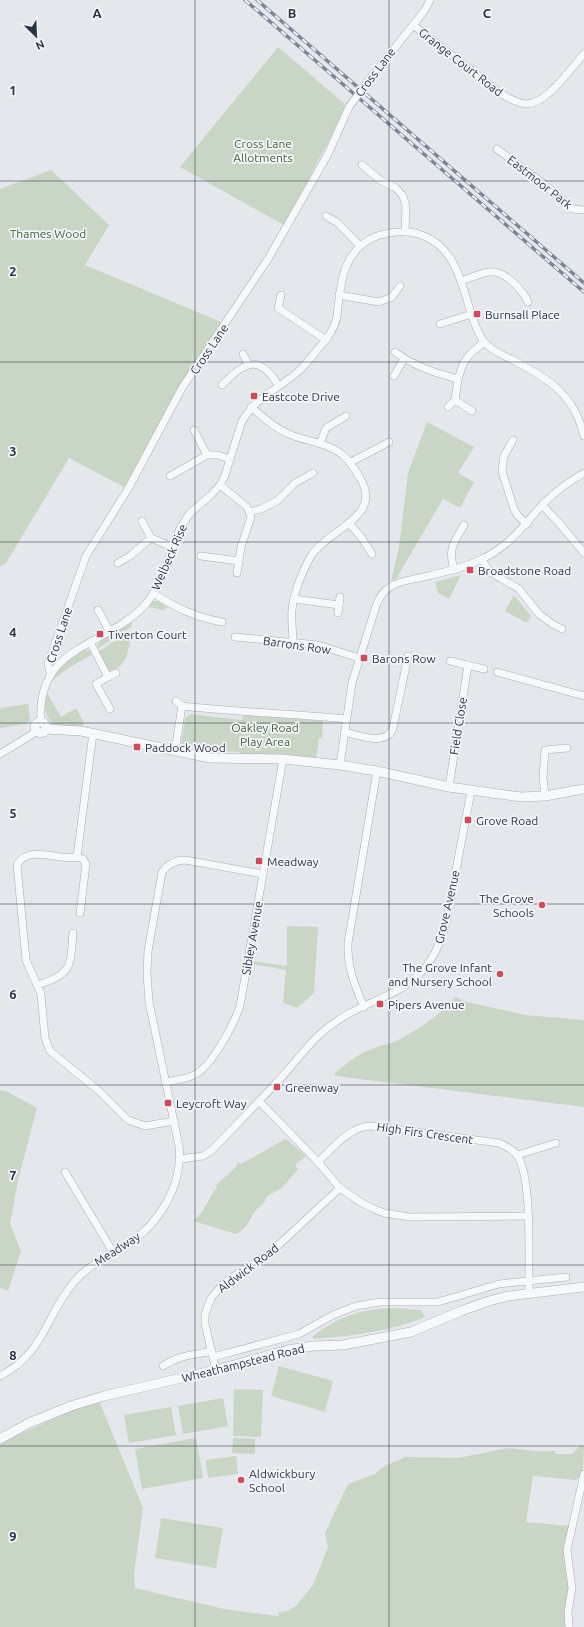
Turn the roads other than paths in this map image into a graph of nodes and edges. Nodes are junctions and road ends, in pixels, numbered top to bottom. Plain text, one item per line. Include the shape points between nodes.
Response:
1 (430, 0) edge
2 (413, 25) junction
3 (584, 54) edge
4 (497, 149) dead end
5 (362, 165) dead end
6 (584, 210) edge
7 (326, 216) dead end
8 (405, 232) junction
9 (360, 246) junction
10 (461, 281) junction
11 (400, 286) dead end
12 (281, 295) dead end
13 (339, 295) junction
14 (528, 302) dead end
15 (472, 314) junction
16 (440, 324) dead end
17 (326, 340) junction
18 (484, 342) junction
19 (395, 352) dead end
20 (243, 354) dead end
21 (404, 359) junction
22 (249, 365) junction
23 (394, 376) dead end
24 (458, 378) junction
25 (222, 385) dead end
26 (278, 385) junction
27 (455, 400) junction
28 (448, 407) dead end
29 (251, 408) junction
30 (472, 411) dead end
31 (581, 414) edge
32 (346, 416) dead end
33 (194, 430) dead end
34 (584, 436) edge
35 (513, 440) dead end
36 (389, 442) dead end
37 (320, 443) junction
38 (207, 455) junction
39 (230, 459) junction
40 (351, 462) junction
41 (313, 473) dead end
42 (584, 473) edge
43 (170, 476) dead end
44 (220, 485) junction
45 (542, 505) junction
46 (249, 512) junction
47 (142, 520) dead end
48 (349, 523) junction
49 (527, 524) junction
50 (464, 525) dead end
51 (151, 538) junction
52 (172, 547) junction
53 (584, 553) edge
54 (372, 554) dead end
55 (201, 556) dead end
56 (482, 560) junction
57 (239, 561) junction
58 (118, 563) dead end
59 (454, 570) junction
60 (237, 573) dead end
61 (153, 593) junction
62 (294, 598) junction
63 (339, 605) dead end
64 (98, 610) dead end
65 (222, 622) dead end
66 (562, 629) dead end
67 (110, 632) junction
68 (234, 637) dead end
69 (90, 642) junction
70 (293, 643) junction
71 (408, 656) dead end
72 (360, 658) junction
73 (450, 661) dead end
74 (468, 665) junction
75 (484, 669) dead end
76 (497, 672) dead end
77 (116, 673) dead end
78 (51, 675) junction
79 (108, 677) junction
80 (584, 696) edge
81 (110, 709) dead end
82 (346, 719) junction
83 (44, 726) junction
84 (36, 732) joint
85 (344, 732) junction
86 (93, 733) junction
87 (567, 748) dead end
88 (174, 751) junction
89 (0, 754) edge
90 (282, 759) junction
91 (340, 765) junction
92 (377, 771) junction
93 (449, 787) junction
94 (584, 789) edge
95 (471, 791) junction
96 (544, 796) junction
97 (77, 857) junction
98 (263, 874) junction
99 (80, 914) dead end
100 (73, 933) dead end
101 (38, 985) junction
102 (364, 1007) junction
103 (166, 1082) junction
104 (259, 1101) junction
105 (174, 1121) junction
106 (556, 1143) dead end
107 (517, 1155) junction
108 (180, 1159) junction
109 (318, 1162) junction
110 (66, 1172) dead end
111 (340, 1188) junction
112 (528, 1216) junction
113 (113, 1252) junction
114 (566, 1277) dead end
115 (528, 1280) junction
116 (584, 1287) edge
117 (529, 1293) junction
118 (213, 1354) junction
119 (163, 1366) dead end
120 (216, 1370) junction
121 (0, 1376) edge
122 (0, 1440) edge
123 (584, 1474) edge
124 (569, 1627) edge

1 - 2 street, Cross Lane
2 - 3 street, Grange Court Road via 500,93 526,104 542,99
2 - 78 street, Cross Lane, bridge via 349,107 328,154 268,260 182,388 128,489 86,556 48,664
4 - 6 street, Eastmoor Park via 574,209
5 - 8 street via 380,180 396,188 403,196 406,206
7 - 9 street via 338,223
8 - 9 street, Welbeck Rise via 376,237
8 - 10 street, Welbeck Rise via 422,235 440,245 451,256
9 - 13 street, Welbeck Rise via 344,268
10 - 14 street via 488,272 497,272 519,287
10 - 15 street, Welbeck Rise
11 - 13 street via 392,297 379,302
12 - 17 street via 278,308
13 - 17 street, Welbeck Rise via 335,324
15 - 16 street
15 - 18 street, Welbeck Rise
17 - 26 street, Welbeck Rise via 299,370
18 - 24 street via 466,358
18 - 31 street via 494,351 541,374
19 - 21 street
20 - 22 street
21 - 23 street
21 - 24 street via 436,373
22 - 25 street via 238,370
22 - 26 street via 267,369
24 - 27 street
26 - 29 street, Welbeck Rise
27 - 28 street
27 - 30 street
29 - 37 street via 279,430
29 - 39 street, Welbeck Rise via 242,421
31 - 34 street
32 - 37 street via 326,428
33 - 38 street
35 - 49 street via 504,456 502,471 514,509
36 - 40 street
37 - 40 street
38 - 39 street
38 - 43 street
39 - 44 street, Welbeck Rise
40 - 48 street via 367,495 364,505
41 - 46 street via 295,483 271,505
42 - 45 street via 566,484
44 - 46 street via 247,507
44 - 52 street, Welbeck Rise via 190,513
45 - 49 street
45 - 53 street
46 - 57 street via 251,517
47 - 51 street
48 - 54 street
48 - 62 street via 315,550
49 - 56 street via 508,543
50 - 59 street via 451,551
51 - 52 street
51 - 58 street
52 - 61 street, Welbeck Rise
55 - 57 street
56 - 59 street
56 - 66 street via 490,572 519,589 550,624
57 - 60 street
59 - 72 street via 401,582 385,590 376,606
61 - 65 street via 181,610 207,620
61 - 67 street, Welbeck Rise via 139,610
62 - 63 street
62 - 70 street
64 - 67 street
67 - 69 street, Welbeck Rise
68 - 70 street, Barrons Row
69 - 78 street, Welbeck Rise via 59,663
69 - 79 street
70 - 72 street, Barrons Row via 318,645
71 - 85 street via 393,728 389,735 380,739
72 - 82 street via 352,683
73 - 74 street
74 - 75 street
74 - 93 street, Field Close
76 - 80 street
77 - 79 street
78 - 83 street, Cross Lane via 41,701
79 - 81 street via 96,684
82 - 85 street
82 - 88 street via 230,711 179,704
83 - 84 street via 42,733
83 - 86 street
84 - 89 street
85 - 91 street
86 - 88 street
86 - 97 street
87 - 96 street via 545,750
88 - 90 street via 210,758
90 - 91 street
90 - 98 street, Sibley Avenue
91 - 92 street
92 - 93 street
92 - 102 street via 348,943 351,974
93 - 95 street
94 - 96 street
95 - 96 street via 521,798
95 - 102 street, Grove Avenue via 440,943 427,966 411,982
97 - 99 street via 83,859 86,864
97 - 101 street via 31,854 23,857 17,865 26,960
98 - 103 street, Sibley Avenue via 240,1006 233,1024 199,1072 190,1077
98 - 103 street, Meadway via 185,860 169,864 162,872 148,951 147,973 149,1002
100 - 101 street via 71,960 67,969 58,977
101 - 105 street via 45,1038 50,1051 99,1091 128,1120 145,1126
102 - 104 street, Grove Avenue via 320,1034
103 - 105 street, Meadway
104 - 108 street, Grove Avenue via 208,1153
104 - 109 street
105 - 108 street, Meadway
106 - 107 street
107 - 109 street, High Firs Crescent via 511,1148 499,1143 363,1126 351,1133
107 - 112 street via 524,1169
108 - 113 street, Meadway via 175,1184 158,1216 141,1234
109 - 111 street
110 - 113 street
111 - 112 street via 374,1209 402,1216
111 - 118 street, Aldwick Road via 271,1252 225,1282 215,1292 205,1315
112 - 115 street
113 - 121 street, Meadway via 82,1273 62,1299 37,1344 20,1364
114 - 115 street, Wheathampstead Road
115 - 117 street
115 - 118 street, Wheathampstead Road via 499,1284 438,1302 380,1302 356,1306 292,1336
116 - 117 street, Wheathampstead Road
117 - 120 street, Wheathampstead Road via 489,1301 411,1332 343,1345 288,1350
118 - 119 street, Wheathampstead Road via 187,1356 171,1360
118 - 120 street, Aldwick Road
120 - 122 street, Wheathampstead Road via 119,1392 71,1406 29,1423
123 - 124 street via 567,1550 572,1588 568,1612

